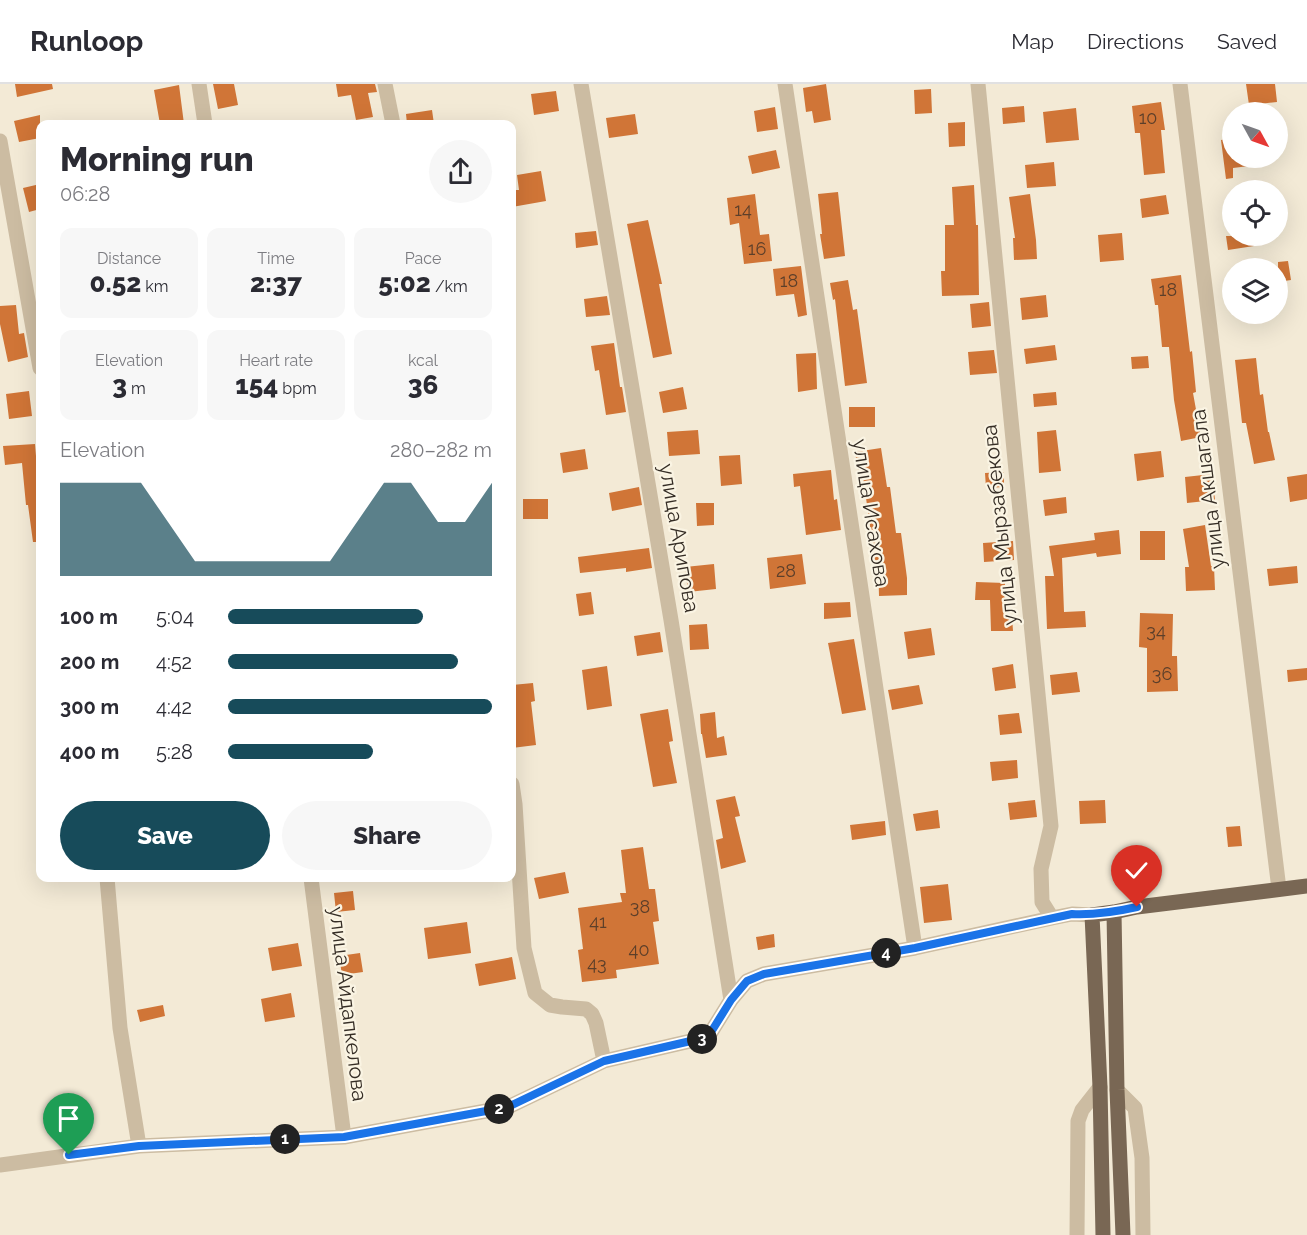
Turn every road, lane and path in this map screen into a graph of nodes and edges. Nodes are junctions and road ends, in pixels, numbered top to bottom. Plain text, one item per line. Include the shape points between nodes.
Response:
1 (199, 84) edge
2 (385, 84) edge
3 (581, 84) edge
4 (785, 84) edge
5 (978, 84) edge
6 (1180, 84) edge
7 (204, 120) edge
8 (392, 120) edge
9 (0, 141) edge
10 (36, 345) edge
11 (516, 820) edge
12 (107, 882) edge
13 (312, 882) edge
14 (1307, 886) edge
15 (1279, 889) junction
16 (1114, 912) junction
17 (1092, 915) junction
18 (1052, 918) junction
19 (915, 948) junction
20 (731, 1000) junction
21 (604, 1061) junction
22 (1100, 1087) junction
23 (1117, 1090) junction
24 (344, 1137) junction
25 (139, 1146) junction
26 (0, 1165) edge
27 (1077, 1235) edge
28 (1103, 1235) edge
29 (1123, 1235) edge
30 (1143, 1235) edge

1 - 7 street
2 - 8 street
3 - 20 street, улица Арипова
4 - 19 street, улица Исахова
5 - 18 street, улица Мырзабекова via 1051,826 1041,869 1042,902
6 - 15 street, улица Акшагала
9 - 10 street
11 - 21 street via 524,948 535,993 550,1005 586,1008 596,1023
12 - 25 street via 120,1028
13 - 24 street, улица Айдапкелова
14 - 15 main road
15 - 16 main road
16 - 17 main road
16 - 23 main road
17 - 18 street
17 - 22 main road
18 - 19 street
19 - 20 street via 764,974 747,981
20 - 21 street via 708,1037
21 - 24 street via 508,1107
22 - 27 street via 1078,1121
22 - 28 main road
23 - 29 main road
23 - 30 street via 1135,1108 1143,1158
24 - 25 street
25 - 26 street

